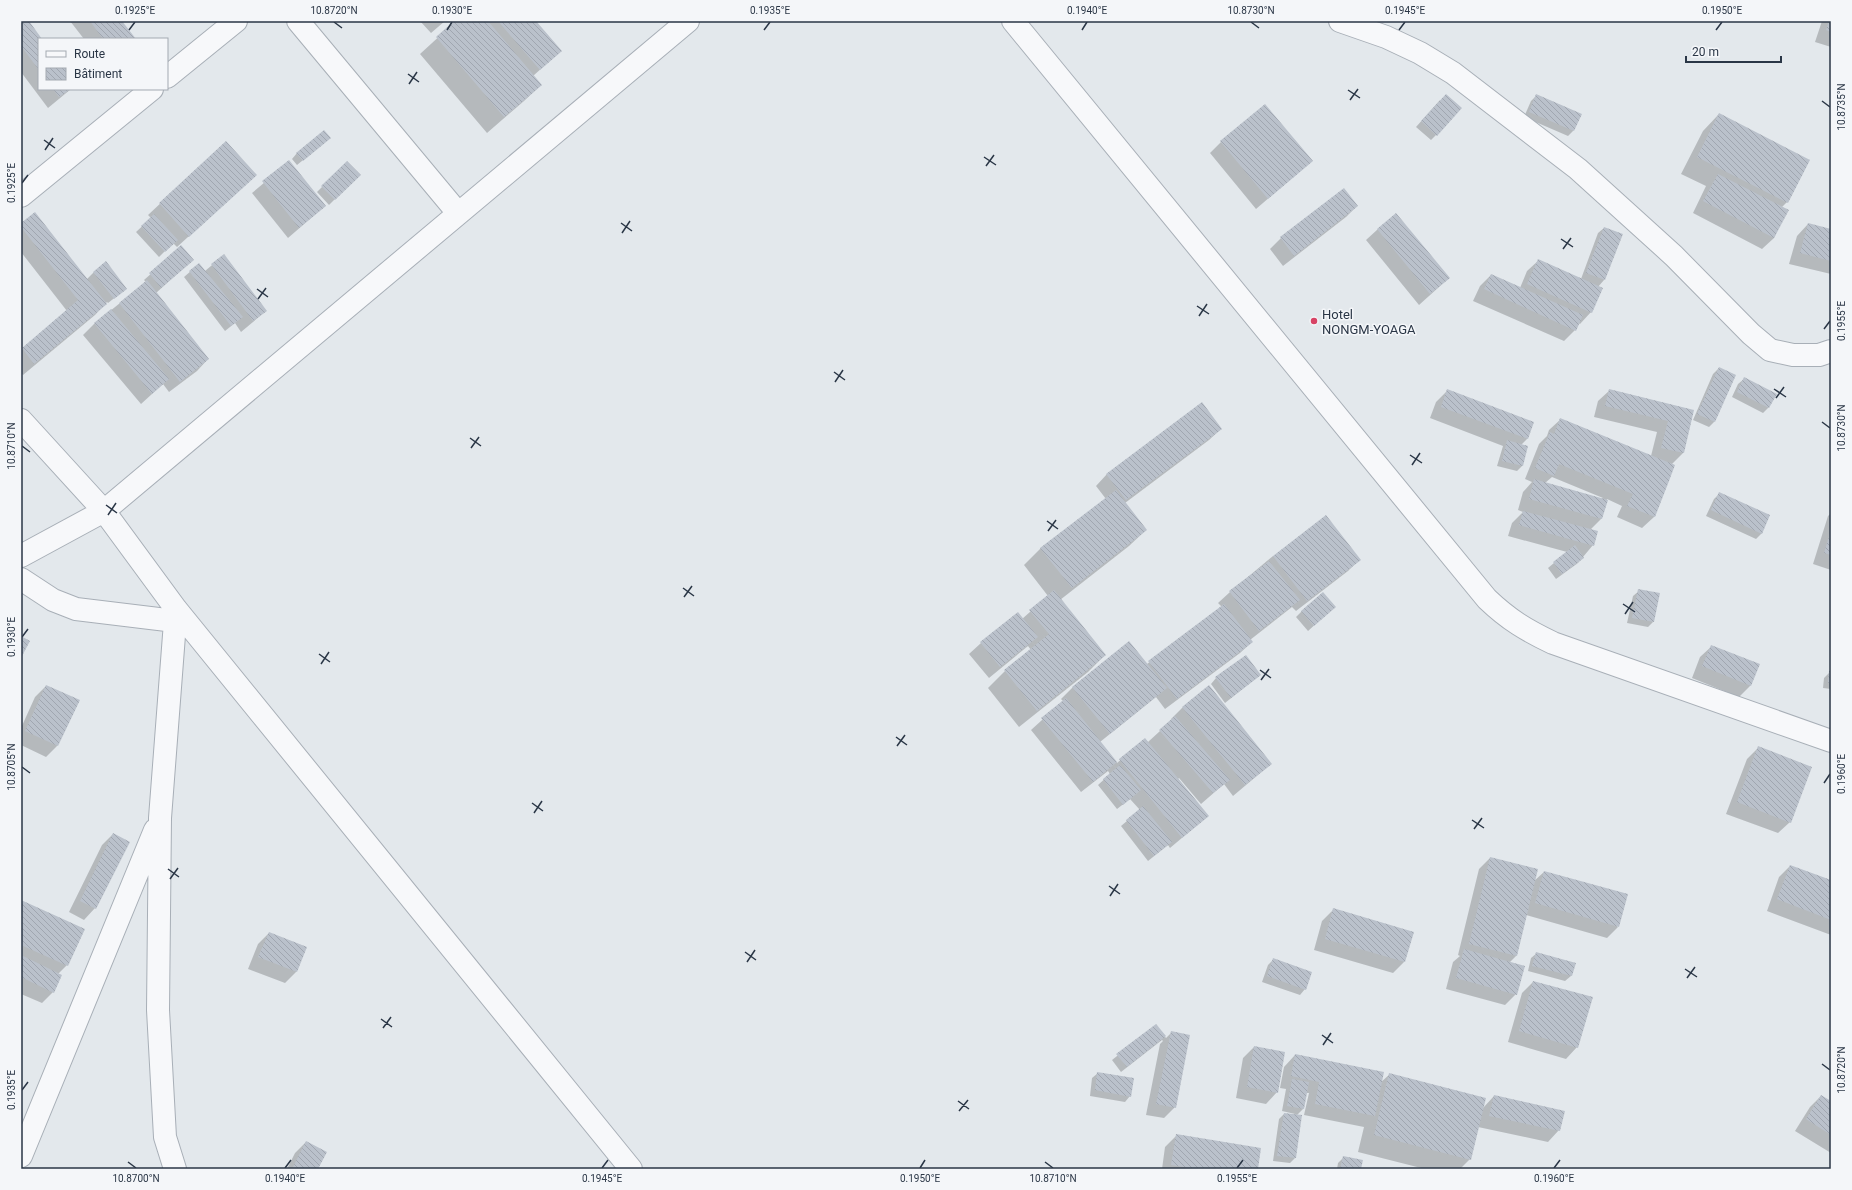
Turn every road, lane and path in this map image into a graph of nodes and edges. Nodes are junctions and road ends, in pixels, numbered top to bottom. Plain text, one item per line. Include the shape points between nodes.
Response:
1 (236, 21) edge
2 (298, 21) edge
3 (688, 21) edge
4 (1013, 21) edge
5 (1340, 21) edge
6 (168, 76) edge
7 (151, 90) edge
8 (21, 196) edge
9 (458, 213) junction
10 (1831, 351) edge
11 (21, 420) edge
12 (104, 511) junction
13 (21, 556) edge
14 (21, 579) edge
15 (176, 615) junction
16 (1831, 741) edge
17 (160, 818) junction
18 (21, 1156) edge
19 (175, 1169) edge
20 (630, 1169) edge

1 - 6 street
2 - 9 street
3 - 9 street
4 - 16 street via 1482,592 1505,616 1553,643
5 - 10 street via 1386,37 1453,73 1578,169 1674,256 1770,350 1793,355 1819,355
7 - 8 street
9 - 12 street
11 - 12 street
12 - 13 street
12 - 15 street
14 - 15 street via 53,600 76,609
15 - 17 street
15 - 20 street
17 - 18 street
17 - 19 street via 160,1057 165,1137

